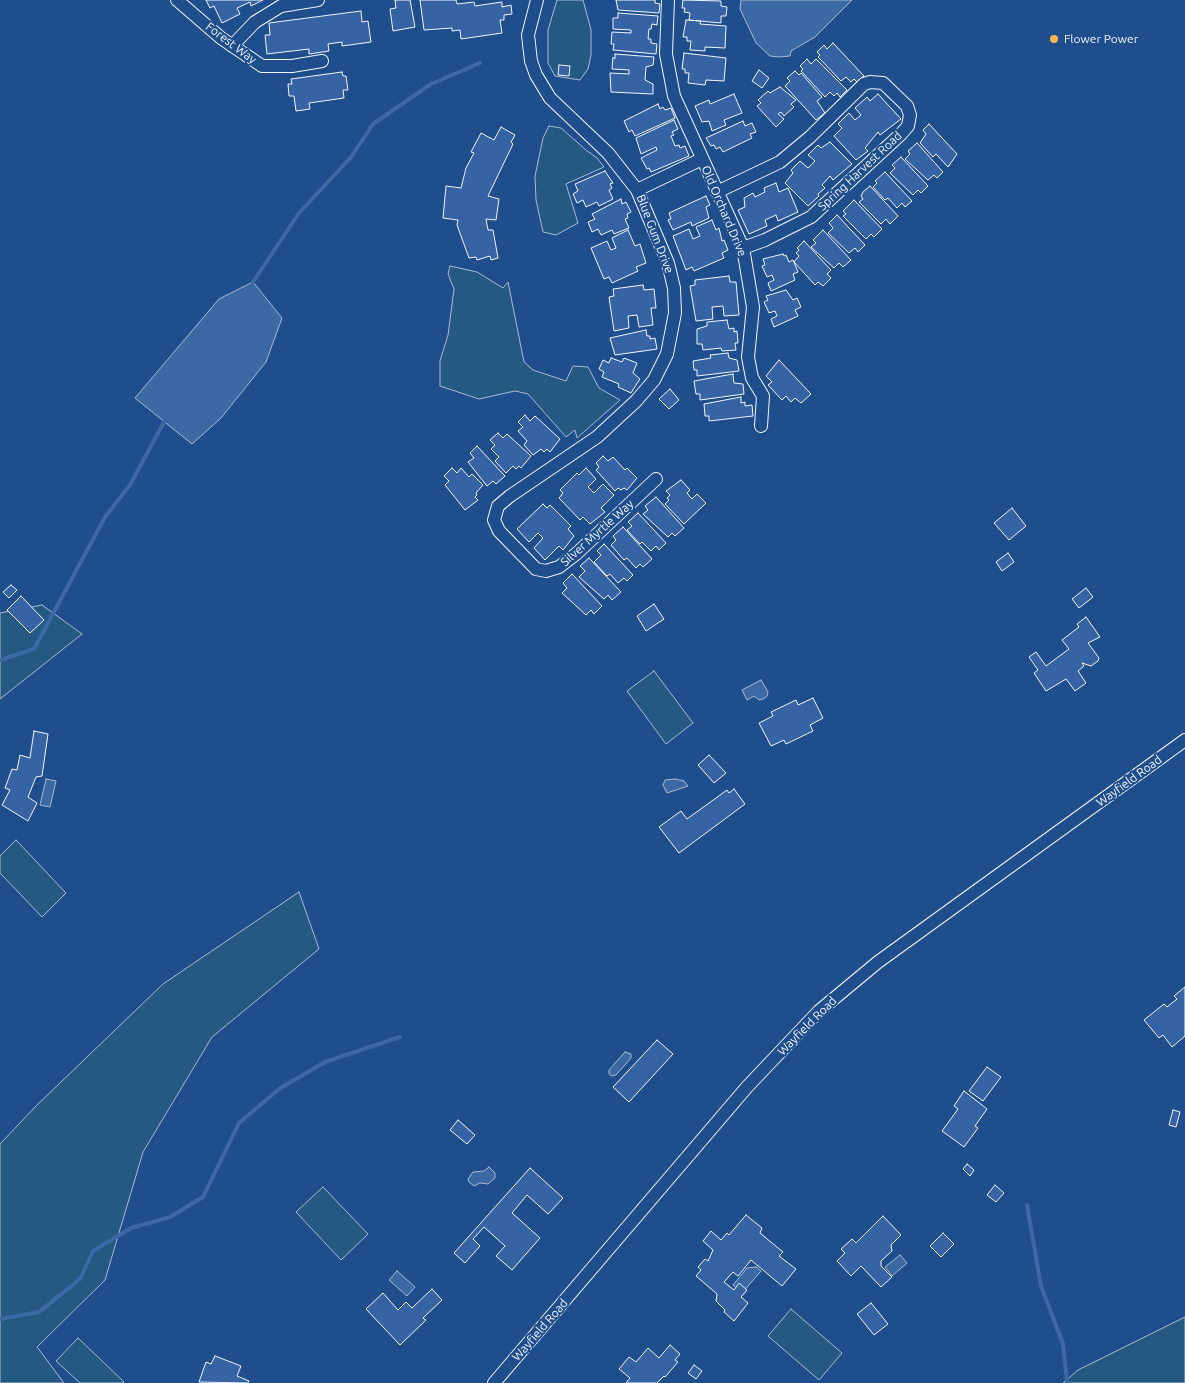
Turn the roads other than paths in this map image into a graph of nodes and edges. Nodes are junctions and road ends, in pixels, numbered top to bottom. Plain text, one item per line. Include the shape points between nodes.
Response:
1 (318, 0) edge
2 (668, 0) edge
3 (181, 1) edge
4 (532, 2) edge
5 (232, 46) junction
6 (322, 61) dead end
7 (702, 159) junction
8 (638, 190) junction
9 (718, 192) junction
10 (743, 248) junction
11 (761, 426) dead end
12 (656, 479) dead end
13 (494, 520) joint
14 (1185, 740) edge
15 (494, 1383) edge

1 - 5 street via 281,6 254,22
2 - 7 street, Old Orchard Drive via 666,54 669,77 677,104
3 - 5 street, Forest Way
4 - 8 street, Blue Gum Drive via 528,44 530,61 540,84 550,98 608,153
5 - 6 street, Forest Way via 262,66
7 - 8 street
7 - 9 street, Old Orchard Drive
8 - 13 street, Blue Gum Drive via 668,262 674,288 675,313 667,354 654,380 636,401 597,437 498,506
9 - 10 street, Old Orchard Drive
9 - 10 street, Spring Harvest Road via 780,162 864,84 883,83 907,106 910,115 908,126 811,217
10 - 11 street, Old Orchard Drive via 753,307 748,357 752,378 763,396
12 - 13 street, Silver Myrtle Way via 576,554 559,567 546,571 536,569 499,531
14 - 15 street, Wayfield Road via 878,962 819,1011 747,1087

